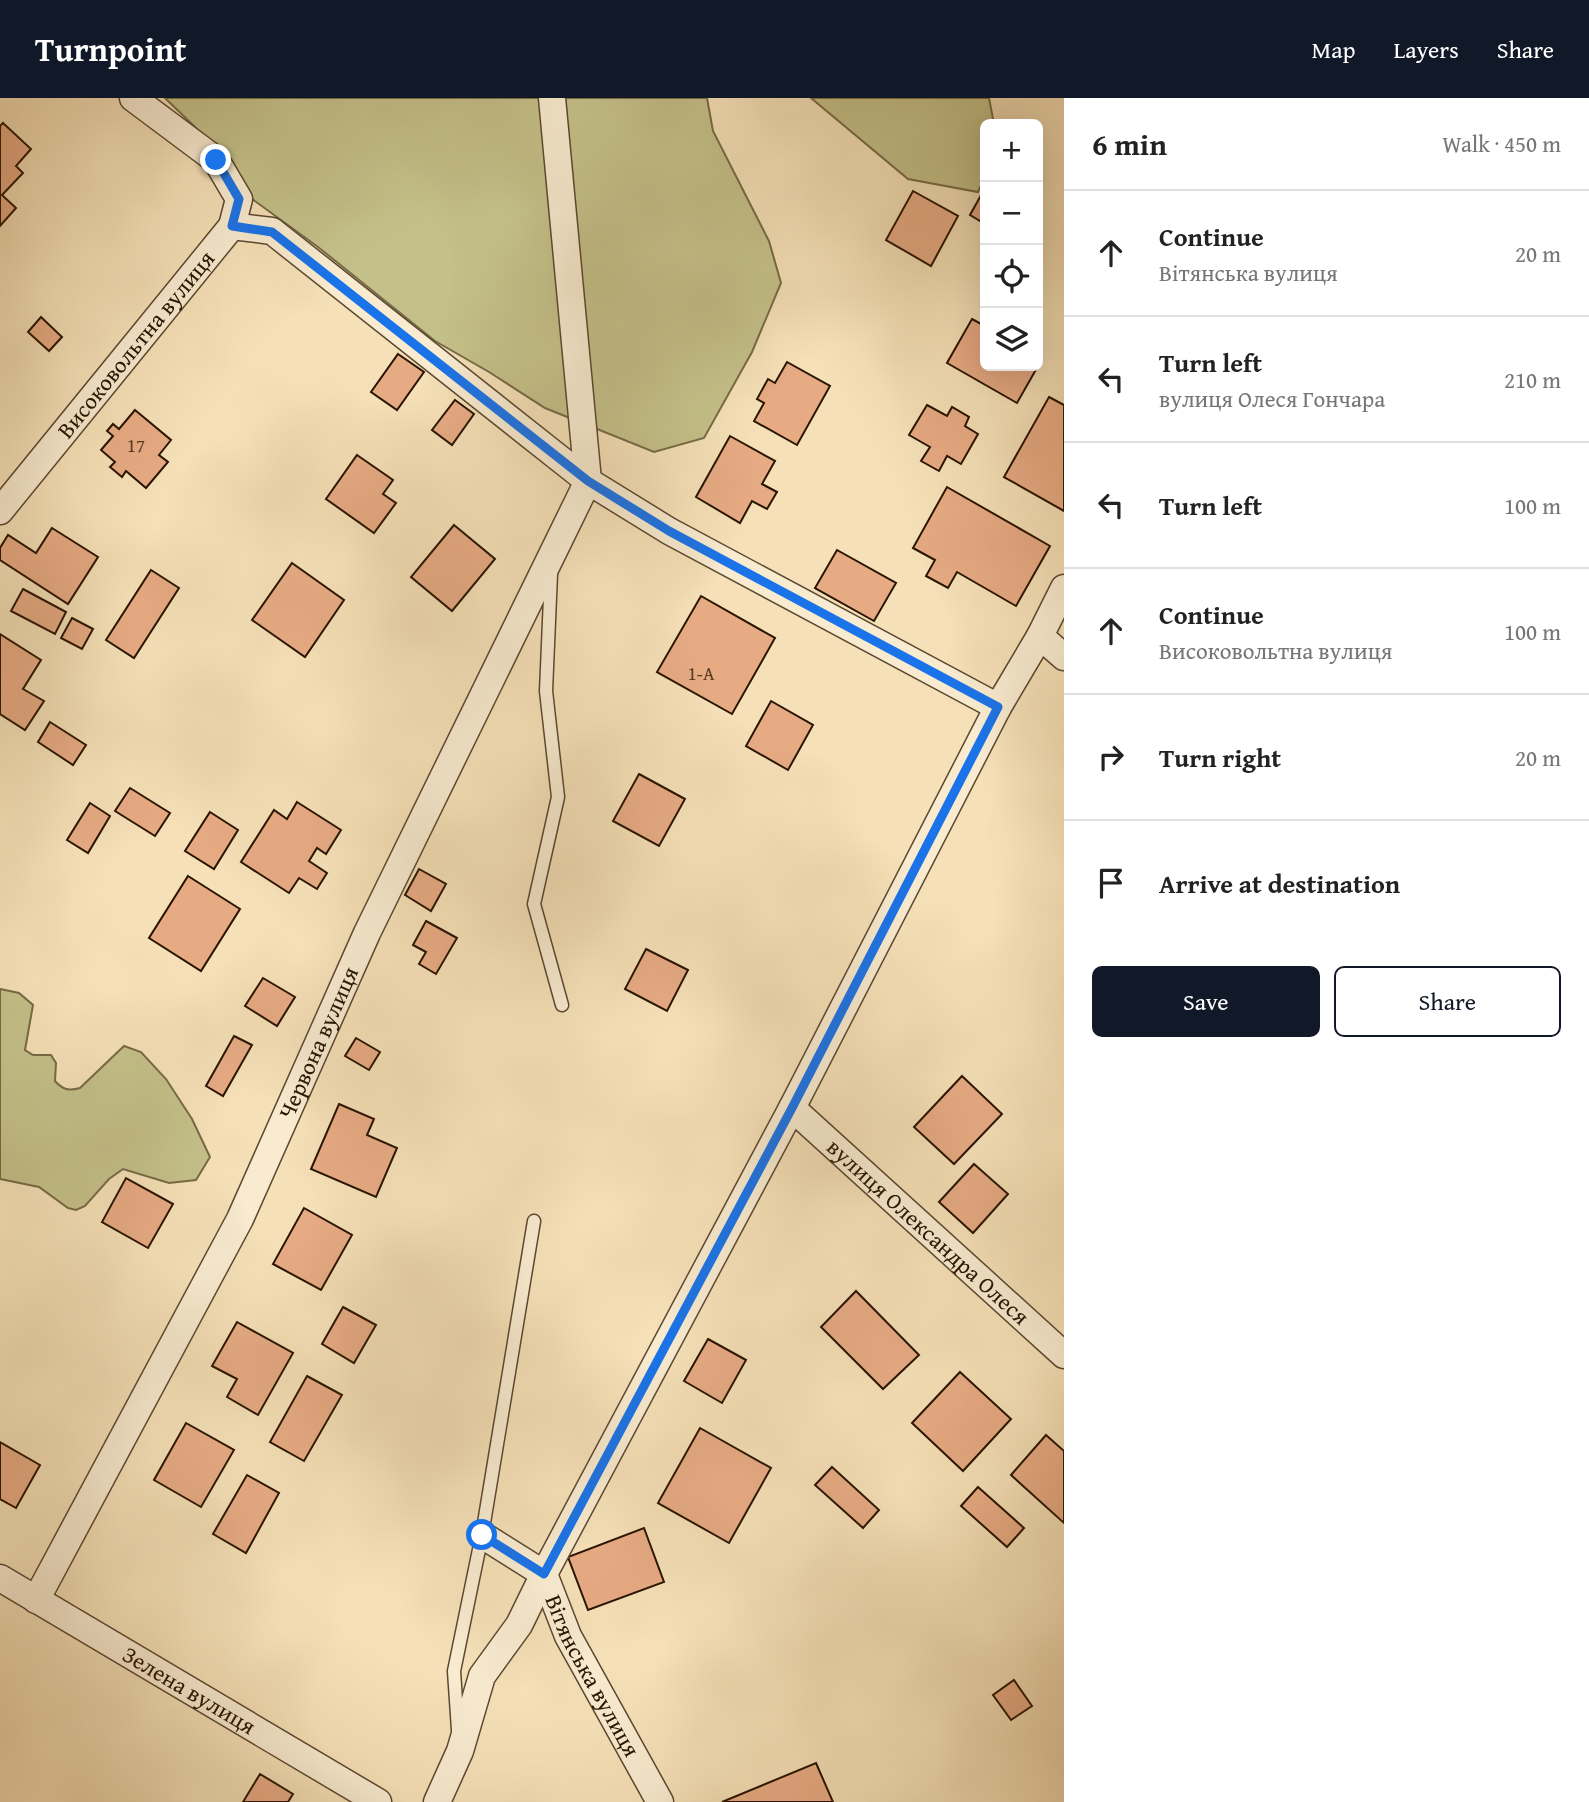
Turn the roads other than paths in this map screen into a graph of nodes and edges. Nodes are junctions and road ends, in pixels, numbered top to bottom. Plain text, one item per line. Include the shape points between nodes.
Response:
1 (133, 98) edge
2 (552, 98) edge
3 (232, 226) junction
4 (588, 481) junction
5 (0, 511) edge
6 (551, 556) junction
7 (1064, 588) edge
8 (1040, 636) junction
9 (1064, 657) edge
10 (998, 707) junction
11 (562, 1005) dead end
12 (792, 1108) junction
13 (534, 1221) dead end
14 (1064, 1355) edge
15 (482, 1535) junction
16 (544, 1574) junction
17 (0, 1578) edge
18 (36, 1600) junction
19 (519, 1625) junction
20 (568, 1636) junction
21 (460, 1751) junction
22 (378, 1802) edge
23 (437, 1802) edge
24 (660, 1802) edge

1 - 3 street via 216,160 239,199
2 - 4 street
3 - 4 street via 272,232
3 - 5 street, Високовольтна вулиця
4 - 6 street, Червона вулиця
4 - 10 street via 669,531
6 - 11 lane via 546,691 558,797 534,904
6 - 18 street, Червона вулиця via 367,933 240,1219
7 - 8 street
8 - 9 street
8 - 10 street
10 - 12 street
12 - 14 street, вулиця Олександра Олеся
12 - 16 street
13 - 15 lane
15 - 16 street, Вітянська вулиця
15 - 21 lane via 454,1671
16 - 19 street
16 - 20 street, Вітянська вулиця
17 - 18 street, Зелена вулиця
18 - 22 street, Зелена вулиця
19 - 20 street via 543,1616
19 - 21 street via 482,1676
20 - 24 street, Вітянська вулиця
21 - 23 street

